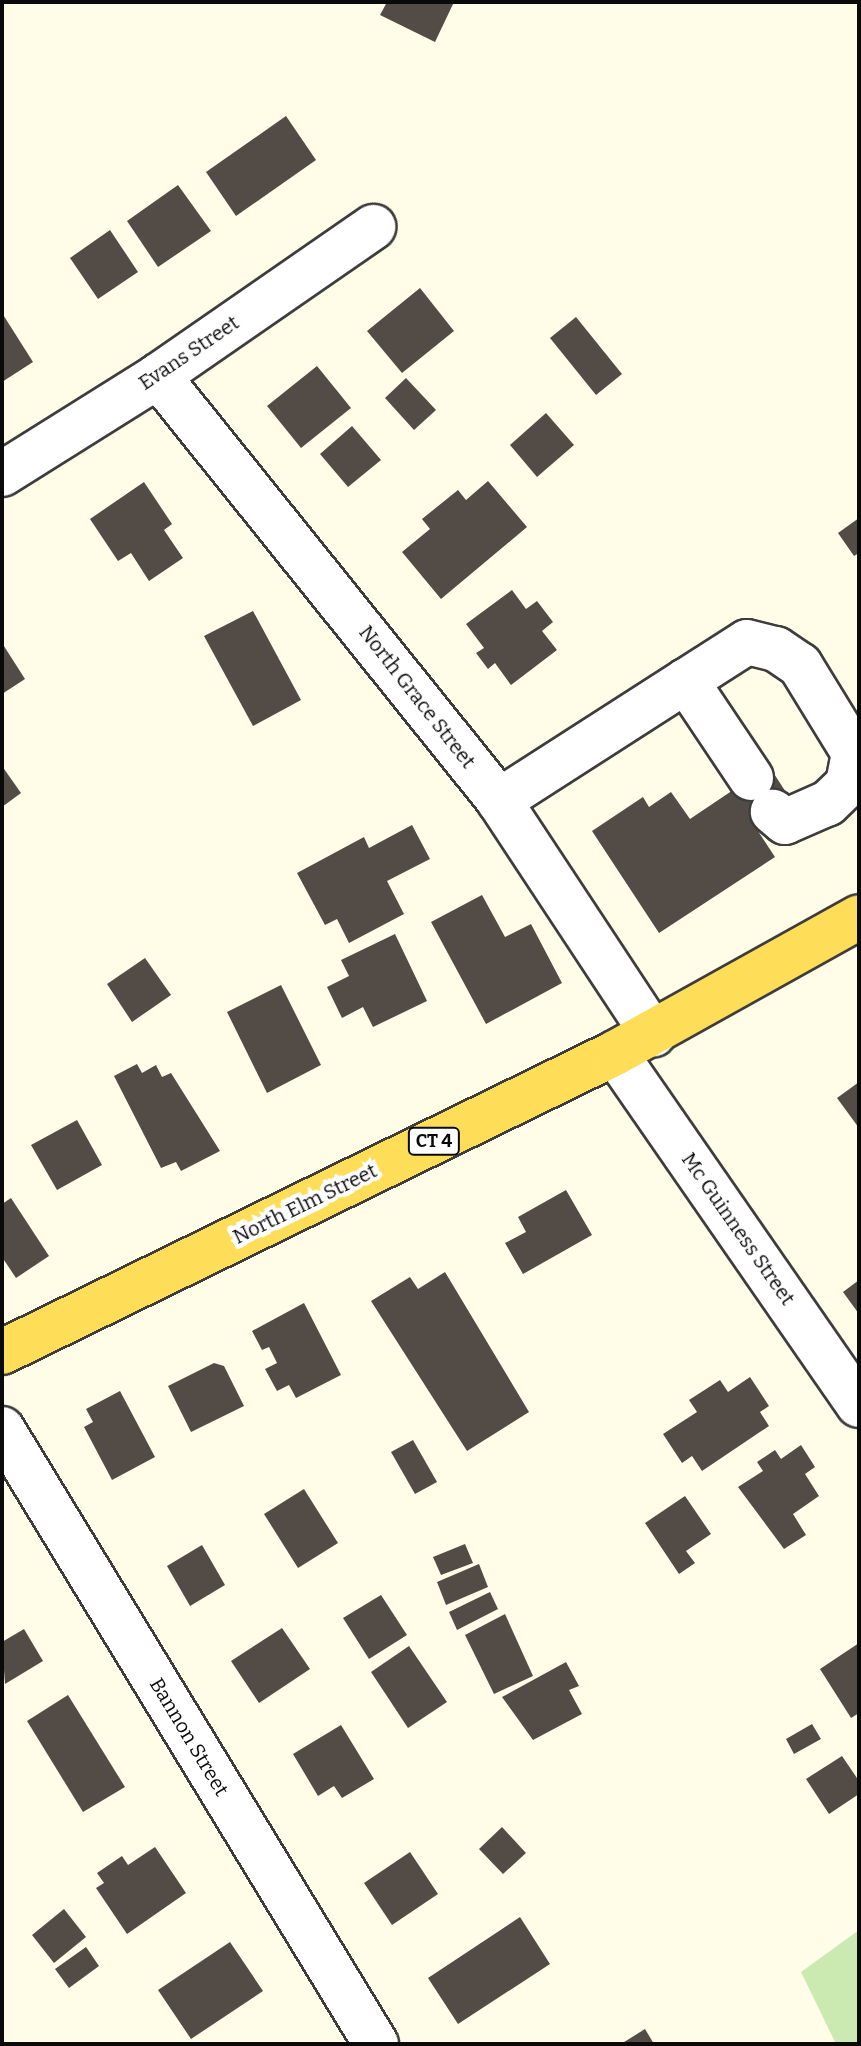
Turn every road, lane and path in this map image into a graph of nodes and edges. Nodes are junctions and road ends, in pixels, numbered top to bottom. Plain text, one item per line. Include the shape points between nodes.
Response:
1 (373, 227) dead end
2 (158, 376) junction
3 (2, 474) edge
4 (686, 681) junction
5 (499, 801) junction
6 (859, 917) edge
7 (634, 1044) junction
8 (2, 1352) edge
9 (859, 1405) edge
10 (2, 1429) edge
11 (376, 2044) edge

1 - 2 street, Evans Street
2 - 3 street, Evans Street
2 - 5 street, North Grace Street
4 - 4 street via 785,822 805,817 848,784 854,753 800,665 776,649 747,642
4 - 5 street
5 - 7 street, North Grace Street
6 - 7 main road, North Elm Street / CT 4
7 - 8 main road, North Elm Street / CT 4
7 - 9 street, Mc Guinness Street
10 - 11 street, Bannon Street

